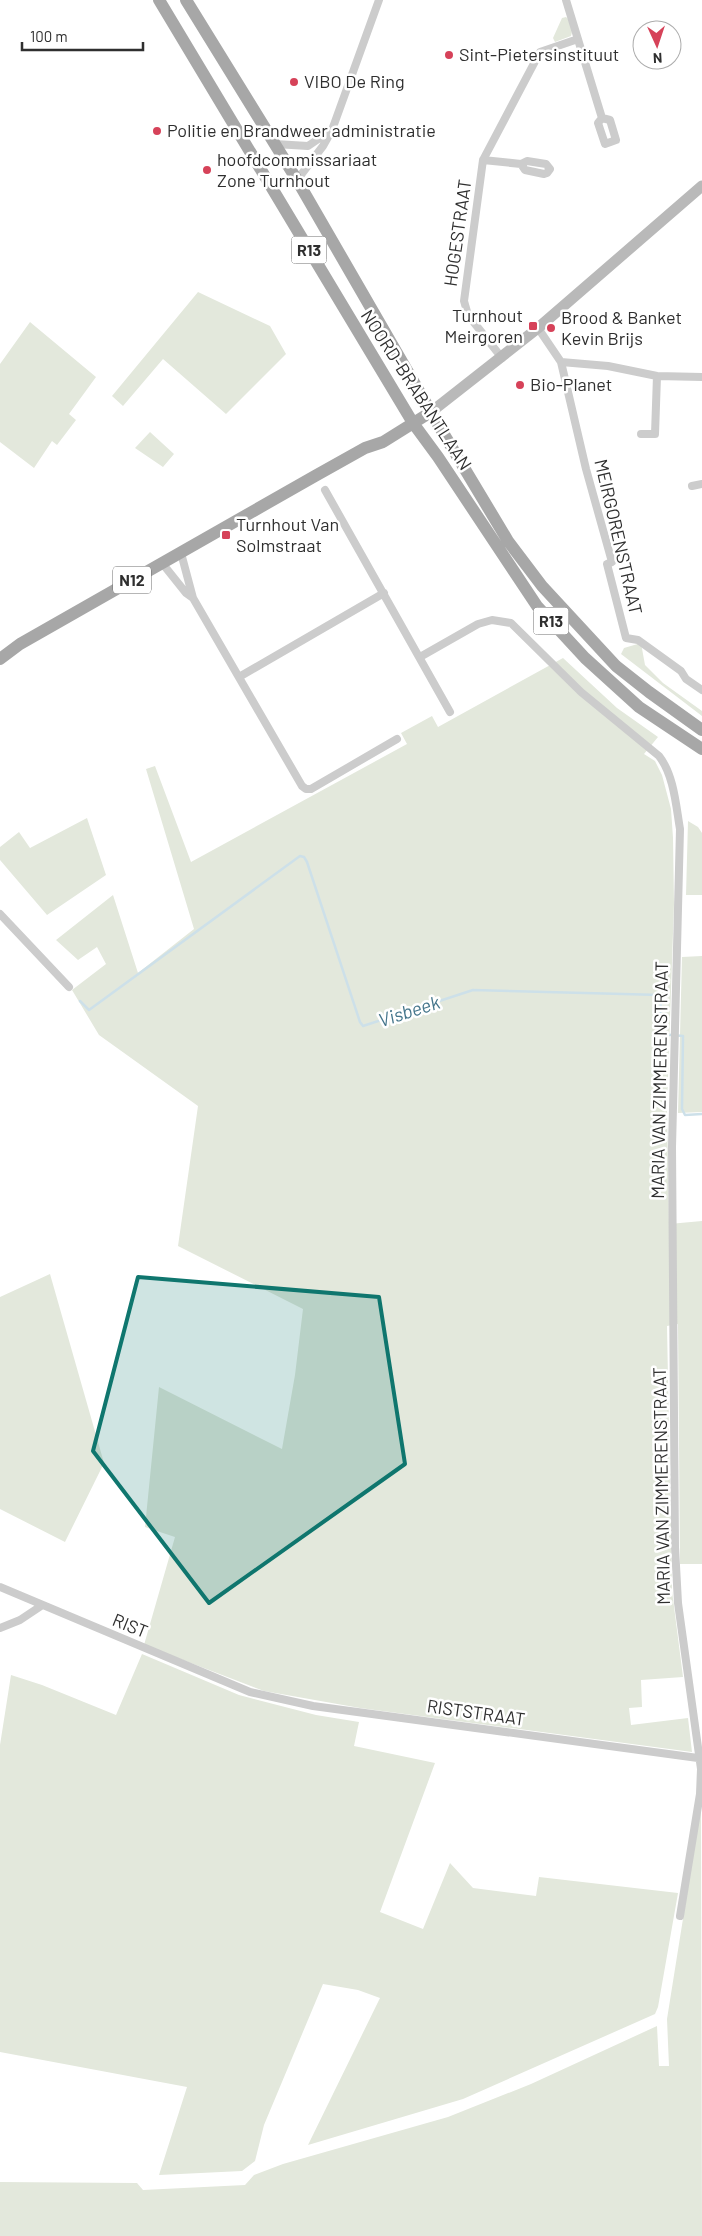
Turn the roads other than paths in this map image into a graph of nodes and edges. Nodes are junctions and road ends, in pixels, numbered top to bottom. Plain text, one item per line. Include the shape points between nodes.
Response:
1 (159, 0) edge
2 (186, 0) edge
3 (379, 0) edge
4 (566, 0) edge
5 (578, 39) junction
6 (602, 118) dead end
7 (332, 130) junction
8 (275, 144) junction
9 (483, 160) junction
10 (521, 164) dead end
11 (297, 180) junction
12 (702, 186) edge
13 (538, 328) junction
14 (502, 358) junction
15 (561, 362) junction
16 (657, 376) junction
17 (702, 377) edge
18 (431, 412) junction
19 (413, 423) junction
20 (641, 434) dead end
21 (702, 484) edge
22 (692, 486) dead end
23 (325, 490) dead end
24 (180, 553) junction
25 (162, 563) junction
26 (384, 593) junction
27 (193, 598) junction
28 (420, 657) junction
29 (0, 659) edge
30 (239, 677) junction
31 (702, 690) edge
32 (450, 712) dead end
33 (702, 730) edge
34 (397, 739) dead end
35 (702, 749) edge
36 (0, 914) edge
37 (69, 987) dead end
38 (0, 1588) edge
39 (41, 1606) junction
40 (0, 1628) edge
41 (250, 1692) joint
42 (698, 1758) junction
43 (680, 1916) dead end

1 - 19 main road, NOORD-BRABANTLAAN / R13
2 - 8 main road, NOORD-BRABANTLAAN / R13
3 - 7 street
4 - 5 street
5 - 6 street
5 - 9 street, HOGESTRAAT via 540,52
7 - 8 street via 308,146
7 - 11 street via 324,146
8 - 11 main road, NOORD-BRABANTLAAN / R13
9 - 10 street, HOGESTRAAT
9 - 14 street, HOGESTRAAT via 464,301 468,316
11 - 18 main road, NOORD-BRABANTLAAN / R13
12 - 13 street
13 - 14 street
13 - 15 street, MEIRGORENSTRAAT
14 - 18 street
15 - 16 street via 608,366
15 - 31 street, MEIRGORENSTRAAT via 612,562 607,564 626,638 638,640
16 - 17 street
16 - 20 street via 659,435
18 - 19 main road, N12
18 - 33 main road, NOORD-BRABANTLAAN / R13 via 508,541 542,586 616,666
19 - 24 main road, N12
19 - 35 main road, NOORD-BRABANTLAAN / R13 via 537,606 585,658 638,707
21 - 22 street
23 - 26 street
24 - 25 main road, N12
24 - 27 street
25 - 27 street via 186,594
25 - 29 main road, N12 via 20,644
26 - 28 street
26 - 30 street
27 - 30 street
28 - 32 street
28 - 42 street, MARIA VAN ZIMMERENSTRAAT via 478,624 492,620 511,623 581,692 659,756 666,764 674,794 680,830 672,1148 675,1547 678,1603
30 - 34 street via 306,789
36 - 37 street
38 - 39 street, RIST
39 - 40 street
39 - 41 street, RIST
41 - 42 street, RISTSTRAAT via 313,1706
42 - 43 street via 700,1794

